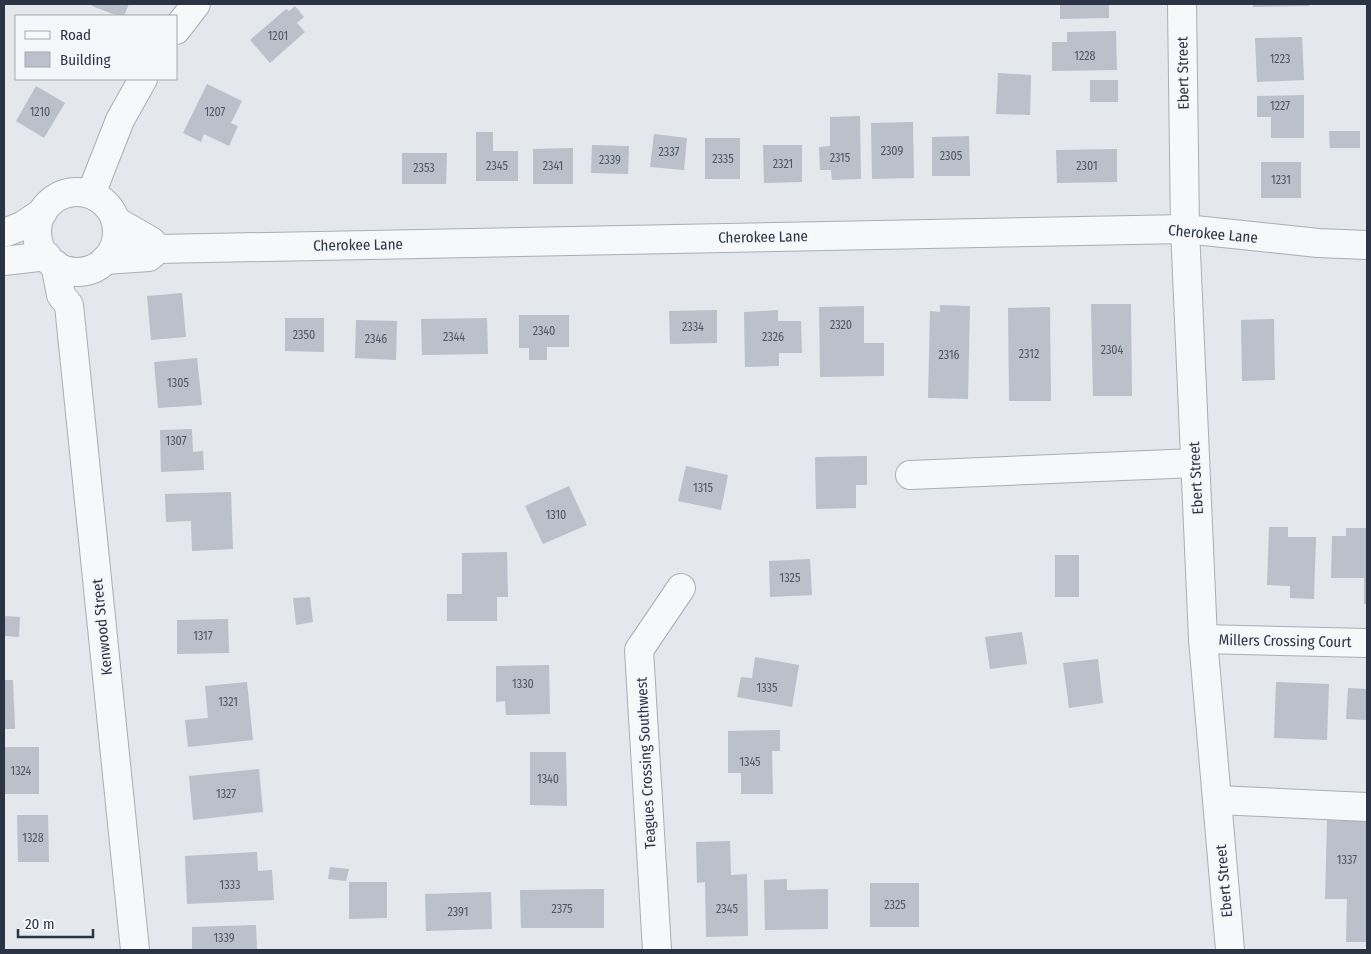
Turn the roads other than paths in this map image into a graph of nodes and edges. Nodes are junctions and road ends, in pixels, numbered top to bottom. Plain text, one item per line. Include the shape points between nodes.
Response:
1 (196, 4) edge
2 (1182, 4) edge
3 (178, 27) edge
4 (142, 80) edge
5 (91, 194) junction
6 (43, 212) junction
7 (116, 221) junction
8 (1185, 229) junction
9 (4, 233) edge
10 (1367, 245) edge
11 (158, 249) junction
12 (51, 260) junction
13 (4, 261) edge
14 (96, 265) junction
15 (69, 305) junction
16 (1195, 463) junction
17 (910, 475) dead end
18 (681, 588) dead end
19 (1203, 639) junction
20 (1367, 643) edge
21 (1217, 800) junction
22 (1367, 807) edge
23 (135, 950) edge
24 (657, 950) edge
25 (1230, 950) edge

1 - 3 street
2 - 8 street, Ebert Street
4 - 5 street via 120,120
5 - 6 street via 64,194
5 - 7 street via 102,200
6 - 9 street
6 - 12 street via 38,224 38,238 42,251
7 - 11 street via 151,241
7 - 14 street via 115,246
8 - 10 street, Cherokee Lane
8 - 11 street, Cherokee Lane
8 - 16 street, Ebert Street
11 - 14 street, Cherokee Lane via 150,256
12 - 13 street
12 - 14 street via 62,269 74,272
12 - 15 street, Kenwood Street via 61,296
14 - 15 street
15 - 23 street, Kenwood Street
16 - 17 street
16 - 19 street, Ebert Street
18 - 24 street, Teagues Crossing Southwest via 639,650
19 - 20 street, Millers Crossing Court
19 - 21 street, Ebert Street
21 - 22 street
21 - 25 street, Ebert Street

